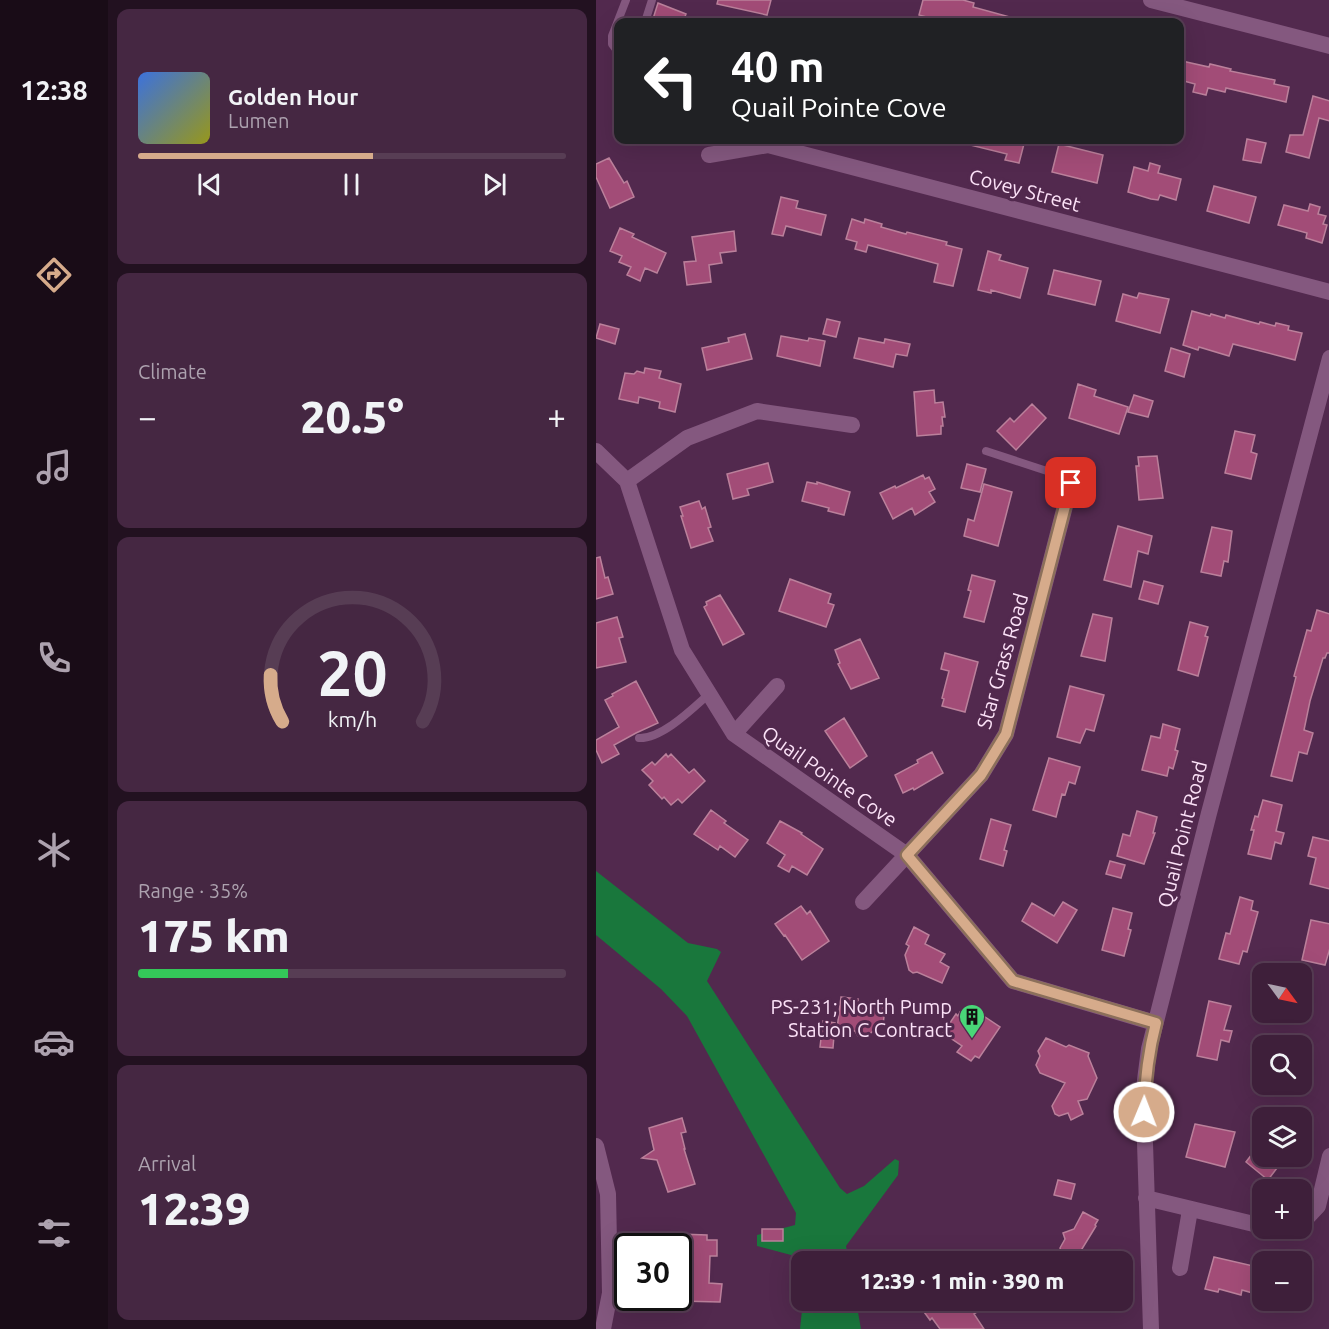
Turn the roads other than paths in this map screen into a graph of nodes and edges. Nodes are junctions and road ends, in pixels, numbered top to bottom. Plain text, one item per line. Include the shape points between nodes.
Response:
1 (626, 0) edge
2 (652, 0) edge
3 (1151, 0) edge
4 (619, 18) edge
5 (646, 18) edge
6 (614, 31) edge
7 (1330, 46) edge
8 (614, 47) edge
9 (709, 155) dead end
10 (1330, 292) edge
11 (1330, 358) edge
12 (852, 425) dead end
13 (596, 451) edge
14 (986, 451) dead end
15 (627, 481) junction
16 (1071, 483) joint
17 (777, 686) dead end
18 (709, 694) junction
19 (734, 734) junction
20 (639, 738) dead end
21 (907, 855) junction
22 (863, 902) dead end
23 (1156, 1023) junction
24 (596, 1146) edge
25 (1330, 1156) edge
26 (1146, 1198) junction
27 (1190, 1210) junction
28 (1312, 1212) edge
29 (1252, 1224) edge
30 (1180, 1268) dead end
31 (603, 1329) edge
32 (1151, 1329) edge

1 - 4 lane
2 - 5 lane
3 - 7 street
6 - 8 lane
9 - 10 street, Covey Street via 768,144
11 - 23 street, Quail Point Road
12 - 15 street via 757,411 687,438
13 - 15 street, Quail Pointe Cove
14 - 16 lane via 1053,473
15 - 18 street, Quail Pointe Cove via 682,650
16 - 21 street, Star Grass Road via 1006,734 981,775
17 - 19 street
18 - 19 street, Quail Pointe Cove
18 - 20 lane via 670,727 655,736
19 - 21 street, Quail Pointe Cove
21 - 22 street, Star Grass Road
21 - 23 street, Quail Pointe Cove via 1013,981
23 - 26 street, Quail Point Road via 1145,1080
24 - 31 street via 608,1194 610,1293
25 - 28 street via 1318,1206
26 - 27 street
26 - 32 street, Quail Point Road
27 - 29 street
27 - 30 street

